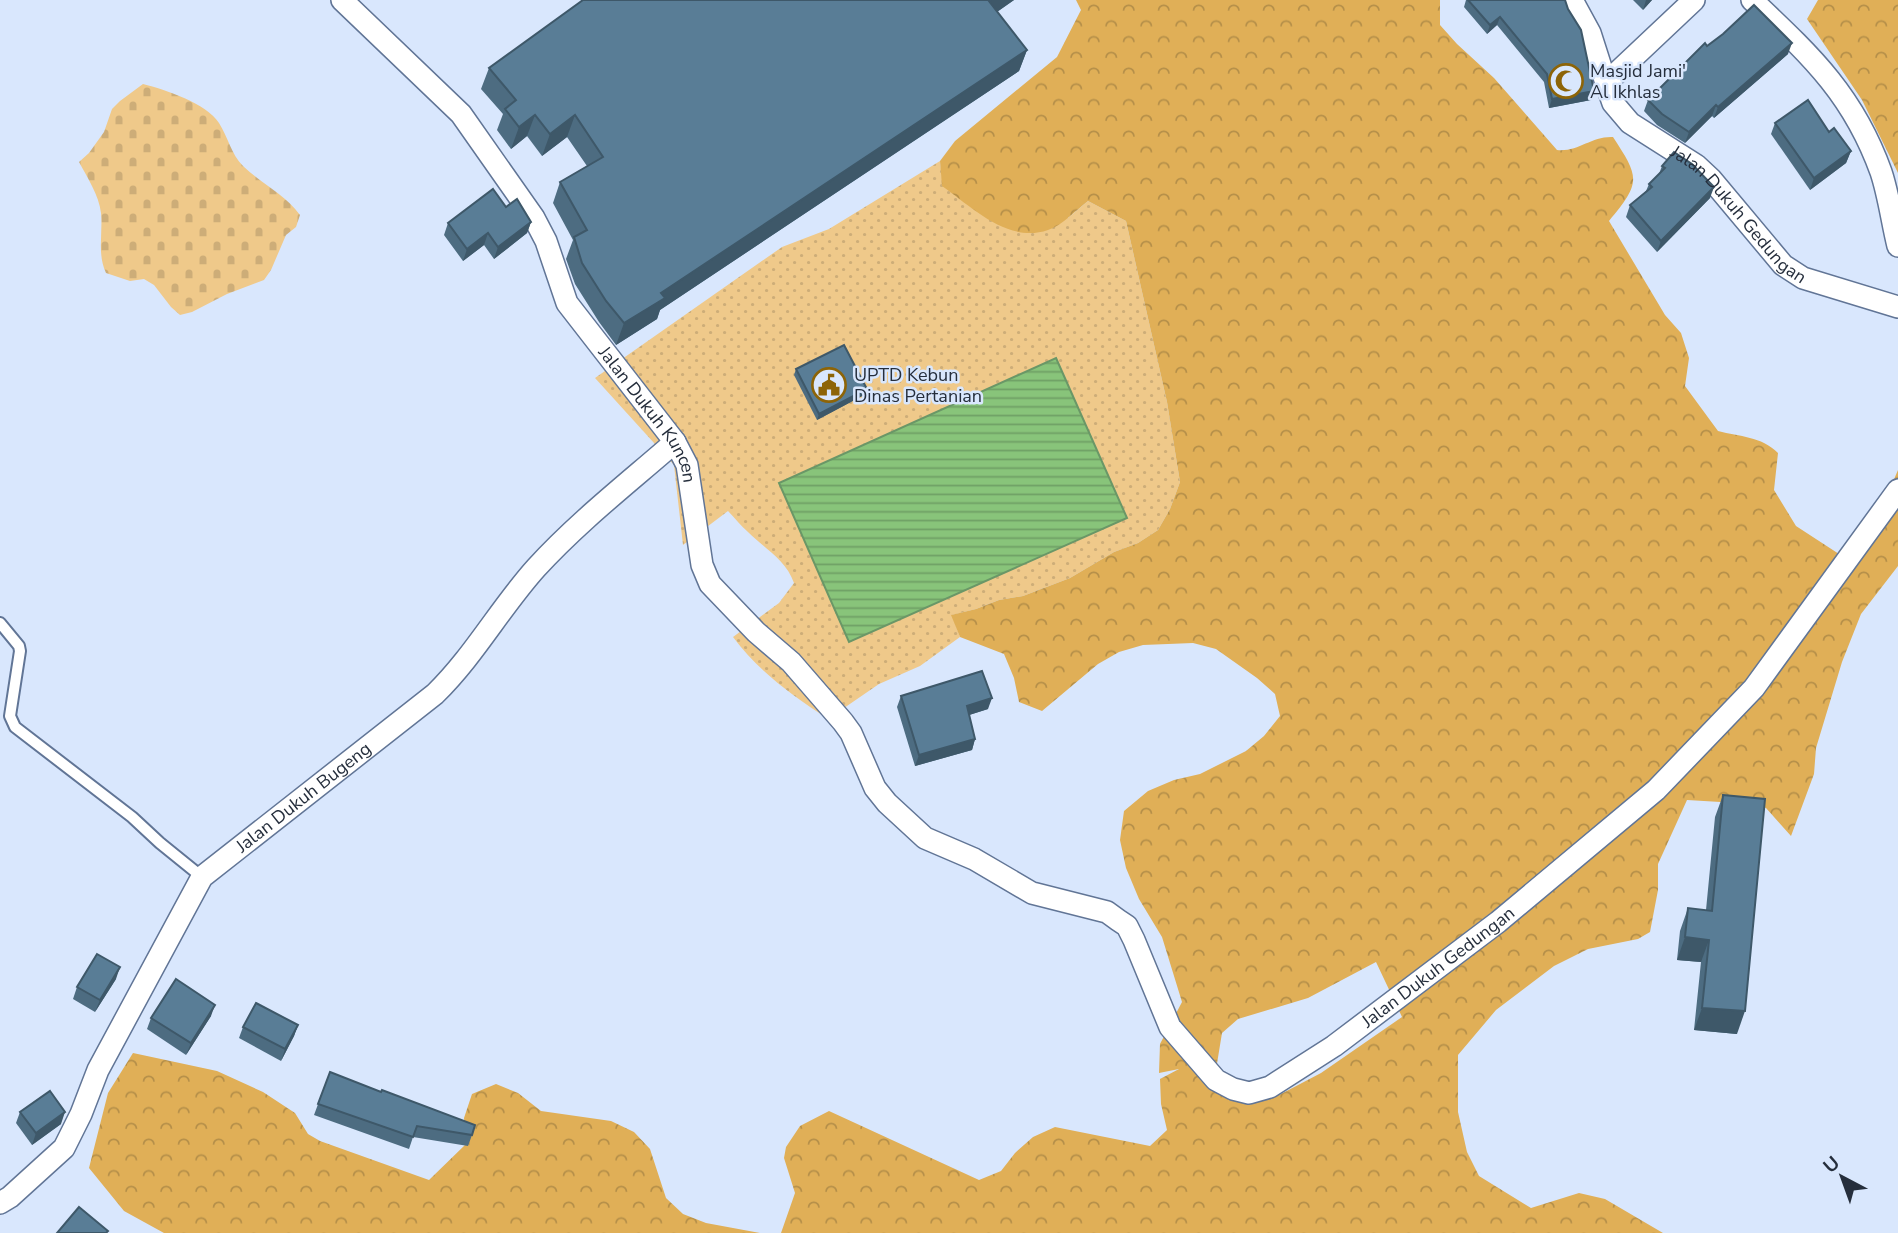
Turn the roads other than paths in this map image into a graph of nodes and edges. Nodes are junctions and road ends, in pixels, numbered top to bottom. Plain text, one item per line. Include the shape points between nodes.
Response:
1 (342, 0) edge
2 (1572, 0) edge
3 (1695, 0) edge
4 (1752, 0) edge
5 (1606, 83) junction
6 (1898, 246) edge
7 (1898, 307) edge
8 (675, 442) junction
9 (1898, 491) edge
10 (0, 623) edge
11 (926, 838) joint
12 (202, 877) junction
13 (0, 1203) edge

1 - 8 street, Jalan Dukuh Kuncen via 461,114 534,218 567,303
2 - 5 street, Jalan Dukuh Gedungan via 1590,33
3 - 5 street
4 - 6 street via 1822,70 1856,116 1882,175
5 - 7 street, Jalan Dukuh Gedungan via 1612,103 1630,123 1696,164 1783,265 1803,278
8 - 11 street, Jalan Dukuh Kuncen via 687,465 702,565 710,584 791,662 843,722 875,788
8 - 12 street, Jalan Dukuh Bugeng via 538,566 455,675 435,694
9 - 11 street, Jalan Dukuh Gedungan via 1754,688 1656,790 1498,922 1334,1046 1270,1087 1249,1093 1233,1089 1216,1080 1196,1059 1170,1027 1126,926 1107,912 1032,893
10 - 12 lane via 20,651 10,716 15,727
12 - 13 street, Jalan Dukuh Bugeng via 98,1070 64,1148

